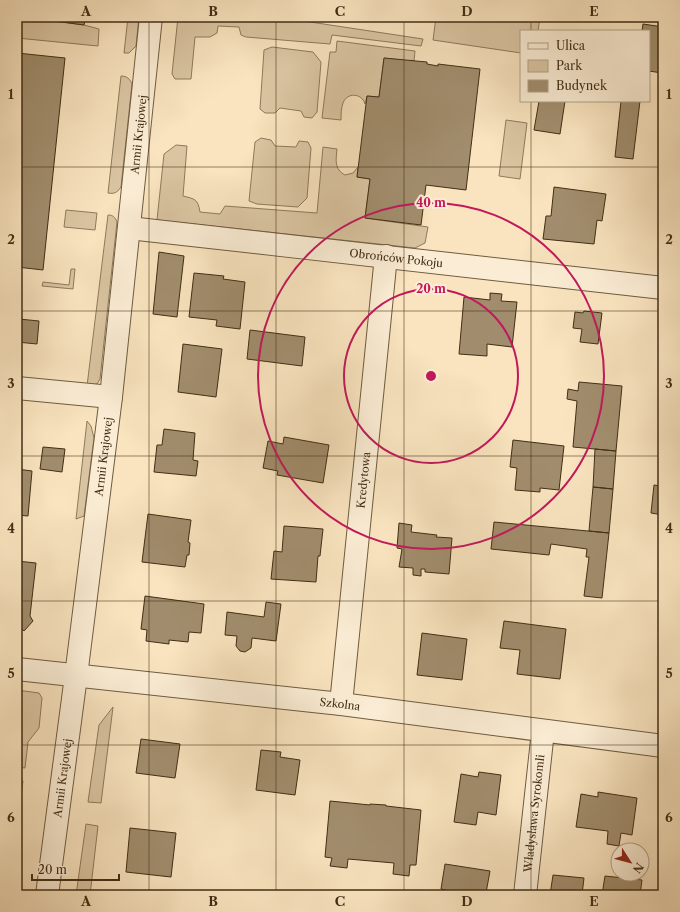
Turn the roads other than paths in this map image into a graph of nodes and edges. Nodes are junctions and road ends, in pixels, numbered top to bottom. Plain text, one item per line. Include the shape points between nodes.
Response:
1 (152, 17) edge
2 (129, 228) junction
3 (386, 256) junction
4 (663, 288) edge
5 (17, 388) edge
6 (111, 398) junction
7 (17, 669) edge
8 (76, 676) junction
9 (341, 704) junction
10 (543, 731) junction
11 (663, 746) edge
12 (47, 895) edge
13 (525, 895) edge

1 - 2 street, Armii Krajowej
2 - 3 street, Obrońców Pokoju
2 - 6 street, Armii Krajowej
3 - 4 street, Obrońców Pokoju
3 - 9 street, Kredytowa
5 - 6 street
6 - 8 street, Armii Krajowej
7 - 8 street, Szkolna
8 - 9 street, Szkolna
8 - 12 street, Armii Krajowej
9 - 10 street, Szkolna
10 - 11 street, Szkolna
10 - 13 street, Władysława Syrokomli

